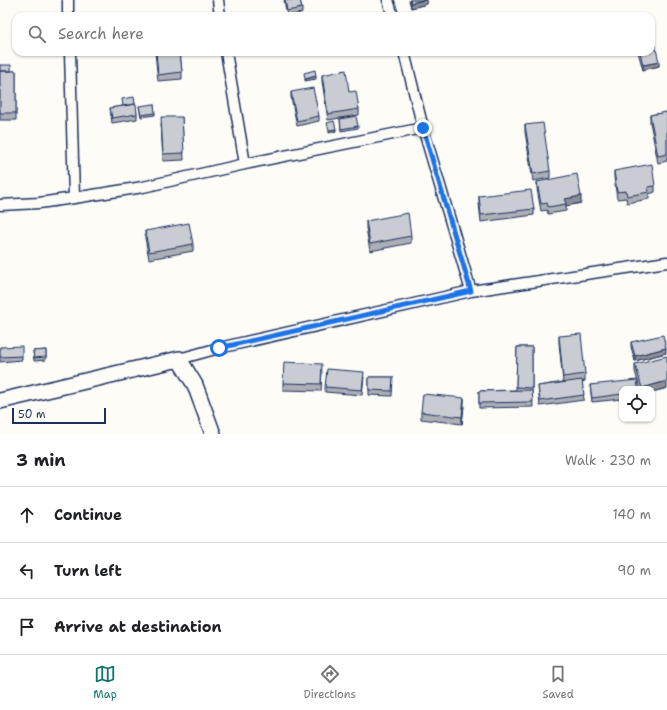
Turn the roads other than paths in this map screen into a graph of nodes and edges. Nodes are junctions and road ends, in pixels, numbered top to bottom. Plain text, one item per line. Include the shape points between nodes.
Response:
1 (68, 0) edge
2 (218, 0) edge
3 (388, 0) edge
4 (68, 12) edge
5 (220, 12) edge
6 (392, 12) edge
7 (70, 56) edge
8 (227, 56) edge
9 (405, 56) edge
10 (423, 128) junction
11 (245, 164) junction
12 (74, 198) junction
13 (0, 205) edge
14 (667, 262) edge
15 (471, 291) junction
16 (179, 359) junction
17 (0, 401) edge
18 (213, 434) edge

1 - 4 street
2 - 5 street
3 - 6 street
7 - 12 street
8 - 11 street
9 - 10 street
10 - 11 street
10 - 15 street
11 - 12 street via 143,187
12 - 13 street
14 - 15 street
15 - 16 street
16 - 17 street
16 - 18 street via 195,385

